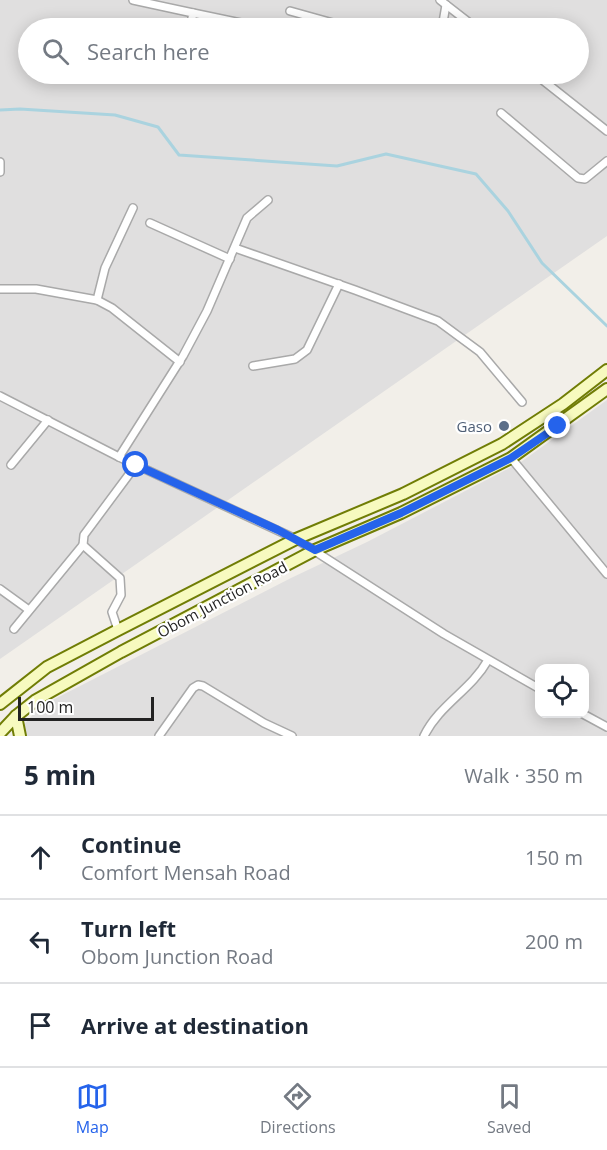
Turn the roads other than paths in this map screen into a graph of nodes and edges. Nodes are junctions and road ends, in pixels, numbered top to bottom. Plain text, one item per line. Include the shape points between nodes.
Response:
1 (133, 0) edge
2 (443, 2) edge
3 (171, 4) edge
4 (290, 11) dead end
5 (193, 13) junction
6 (192, 18) edge
7 (217, 18) edge
8 (315, 18) edge
9 (442, 18) edge
10 (463, 18) edge
11 (548, 84) edge
12 (501, 113) dead end
13 (607, 131) edge
14 (607, 161) edge
15 (0, 162) edge
16 (0, 172) edge
17 (268, 201) dead end
18 (133, 208) dead end
19 (150, 223) dead end
20 (235, 248) junction
21 (230, 260) junction
22 (339, 284) junction
23 (0, 289) edge
24 (97, 300) junction
25 (180, 362) junction
26 (253, 366) dead end
27 (607, 370) edge
28 (607, 389) edge
29 (0, 396) edge
30 (522, 402) dead end
31 (48, 420) junction
32 (119, 457) junction
33 (511, 458) junction
34 (11, 465) dead end
35 (136, 465) junction
36 (296, 539) junction
37 (83, 545) junction
38 (315, 550) junction
39 (607, 574) edge
40 (0, 590) edge
41 (29, 610) junction
42 (14, 629) dead end
43 (118, 630) junction
44 (488, 660) junction
45 (535, 686) edge
46 (0, 704) edge
47 (16, 716) junction
48 (589, 717) edge
49 (607, 727) edge
50 (274, 728) junction
51 (0, 733) edge
52 (20, 736) edge
53 (159, 736) edge
54 (272, 736) edge
55 (291, 736) edge
56 (423, 736) edge

1 - 3 street
2 - 9 street
2 - 10 street
3 - 5 street
4 - 8 street
5 - 6 street
5 - 7 street
11 - 13 street
12 - 14 street via 578,178 585,179
15 - 16 street
17 - 20 street via 247,218
18 - 24 street via 105,268
19 - 21 street
20 - 21 street
20 - 22 street
21 - 25 street
22 - 26 street via 307,350 295,359
22 - 30 street via 438,321 480,352
23 - 24 street via 36,289
24 - 25 street
25 - 32 street
27 - 36 main road, Obom Junction Road via 502,444 403,494
28 - 33 main road, Obom Junction Road
29 - 31 street
31 - 32 street
31 - 34 street
32 - 35 street
33 - 38 main road, Obom Junction Road via 401,513
33 - 39 street
35 - 36 street
35 - 37 street via 84,535
36 - 38 street
36 - 43 main road, Obom Junction Road
37 - 41 street
37 - 43 street via 120,578 121,595 112,612
38 - 44 street
38 - 47 main road, Obom Junction Road via 64,683
40 - 41 street
41 - 42 street
43 - 46 main road, Obom Junction Road via 47,667
44 - 45 street
44 - 56 street via 473,681 433,718
47 - 51 main road, Obom Junction Road
47 - 52 main road
48 - 49 street
50 - 53 street via 198,685
50 - 54 street
50 - 55 street

